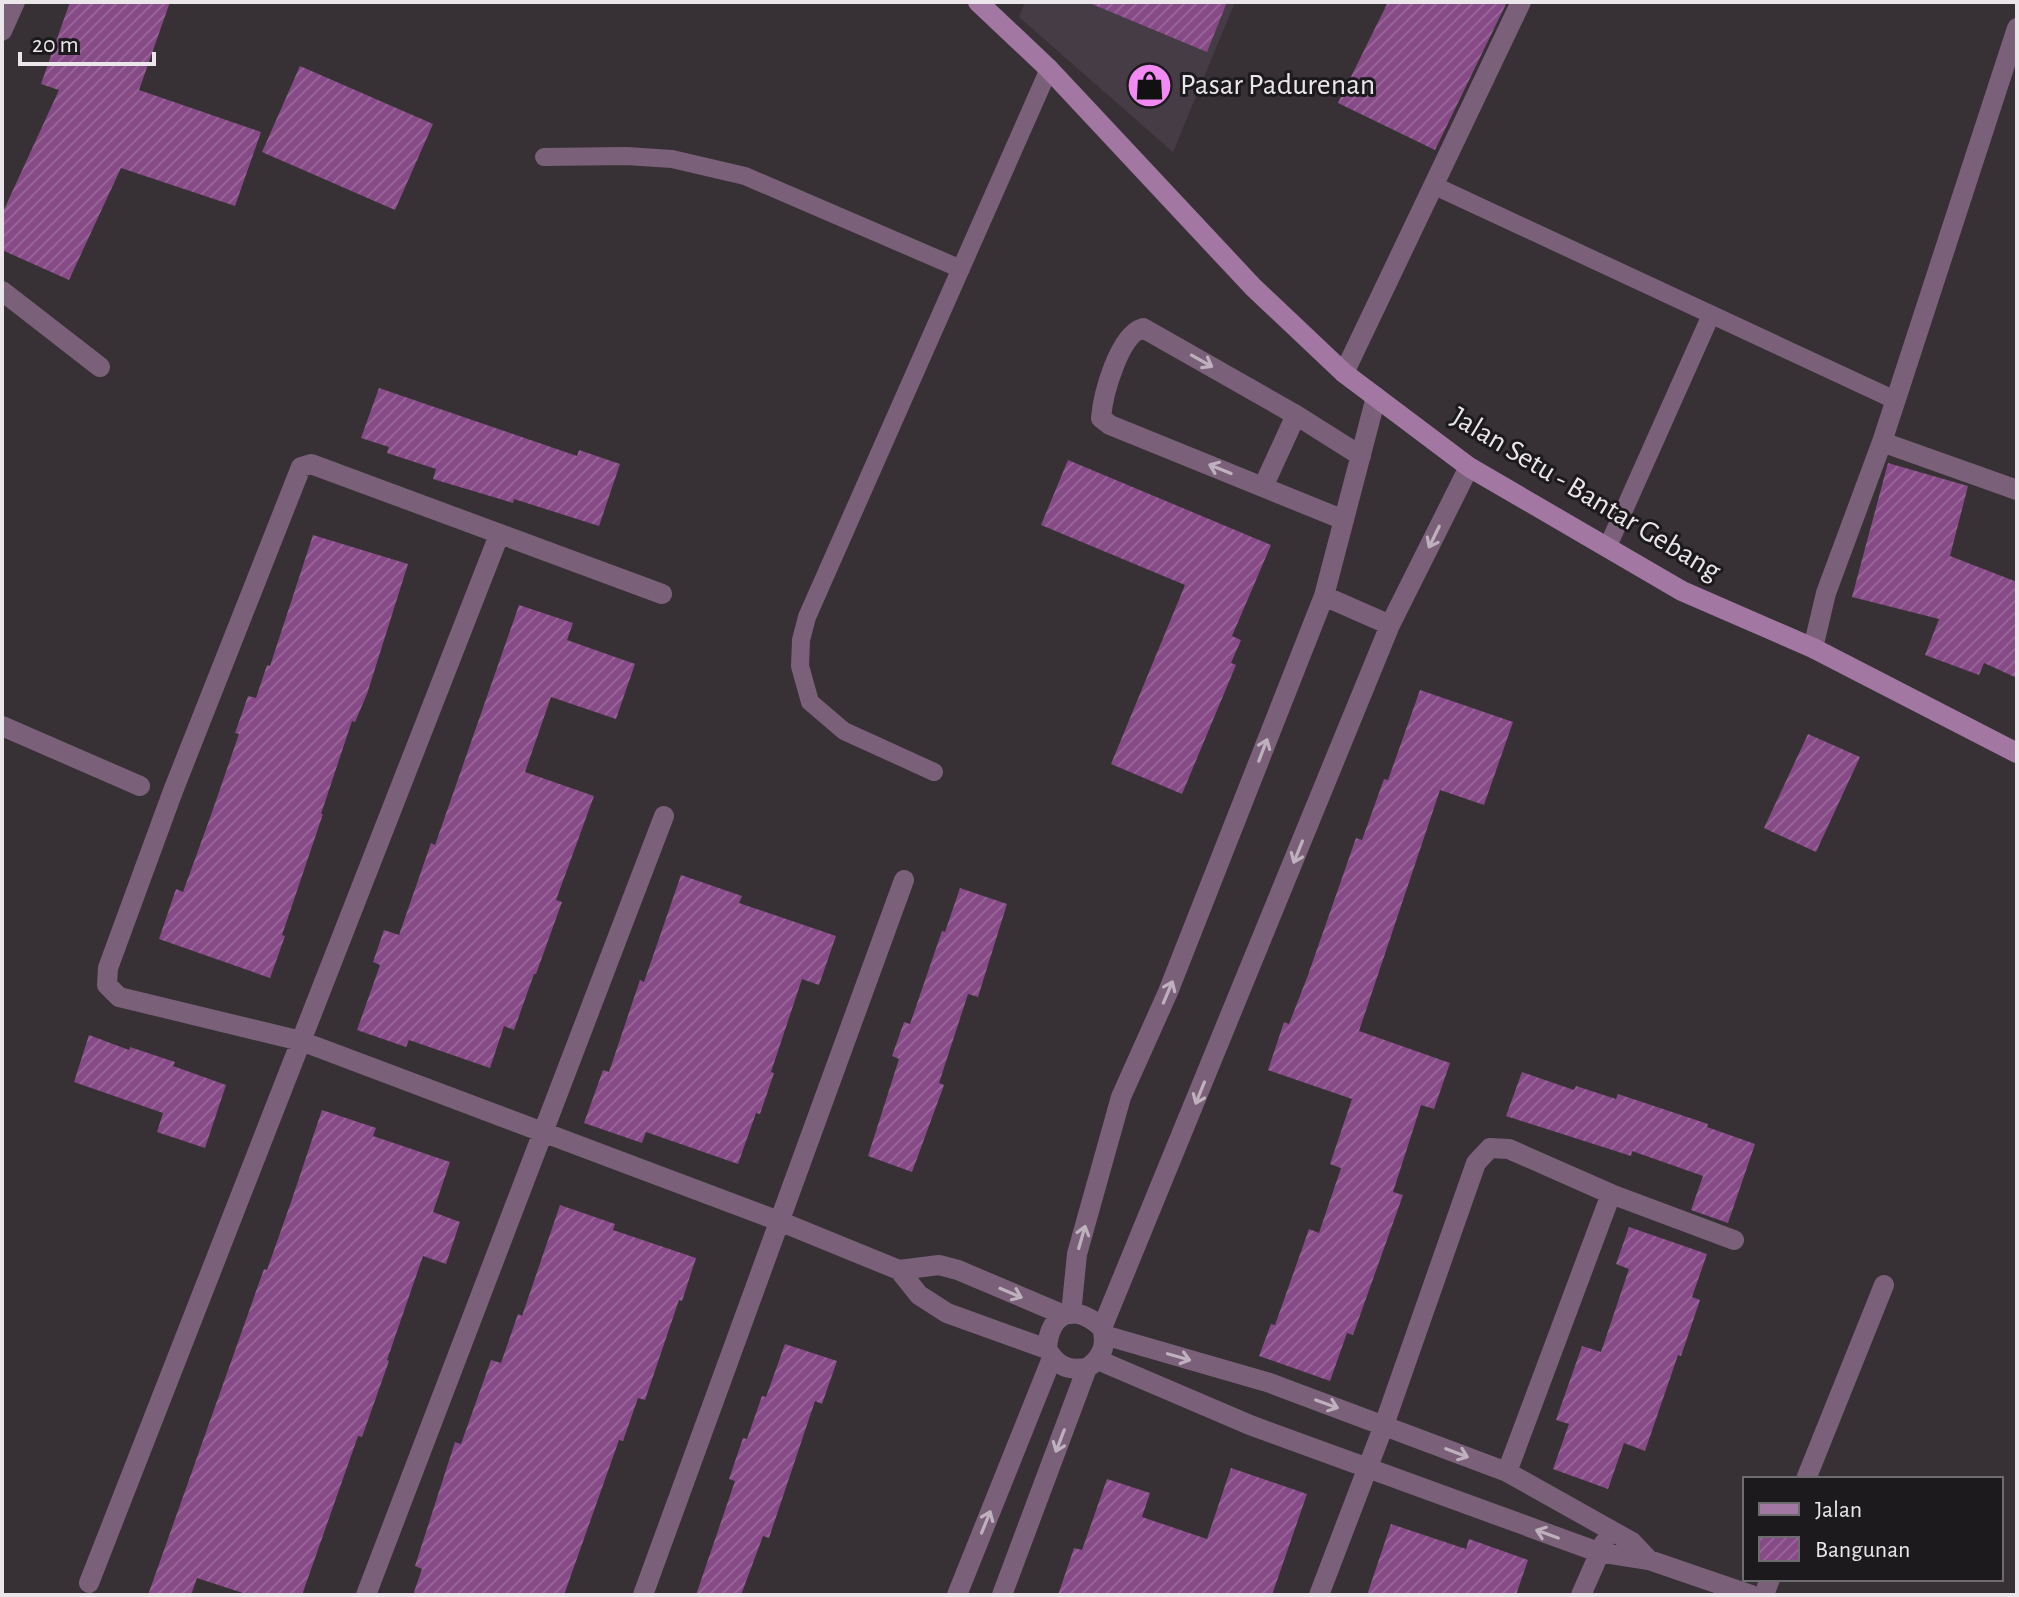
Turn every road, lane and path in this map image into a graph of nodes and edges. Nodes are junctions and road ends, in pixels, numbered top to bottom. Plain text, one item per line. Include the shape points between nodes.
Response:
1 (15, 2) edge
2 (978, 2) edge
3 (1521, 2) edge
4 (2017, 28) edge
5 (2, 31) edge
6 (1049, 69) junction
7 (544, 157) dead end
8 (1435, 186) junction
9 (961, 269) junction
10 (2, 291) edge
11 (1711, 315) junction
12 (100, 367) dead end
13 (1344, 373) junction
14 (1376, 397) junction
15 (1895, 400) junction
16 (1296, 415) junction
17 (1882, 442) junction
18 (1361, 456) junction
19 (1469, 467) junction
20 (1263, 487) junction
21 (2017, 490) edge
22 (1344, 520) junction
23 (499, 535) junction
24 (1608, 546) junction
25 (662, 594) dead end
26 (1324, 596) junction
27 (1390, 625) junction
28 (1813, 648) junction
29 (2, 726) edge
30 (2017, 752) edge
31 (934, 772) dead end
32 (140, 786) dead end
33 (664, 816) dead end
34 (904, 880) dead end
35 (301, 1041) junction
36 (543, 1132) junction
37 (1611, 1194) junction
38 (779, 1221) junction
39 (1734, 1240) dead end
40 (899, 1270) junction
41 (1884, 1285) dead end
42 (1067, 1314) junction
43 (1103, 1331) junction
44 (1049, 1354) junction
45 (1092, 1364) junction
46 (1384, 1425) junction
47 (1367, 1469) junction
48 (1507, 1472) junction
49 (1807, 1477) edge
50 (1612, 1530) junction
51 (1598, 1552) junction
52 (1649, 1560) junction
53 (89, 1583) dead end
54 (366, 1595) edge
55 (643, 1595) edge
56 (957, 1595) edge
57 (1002, 1595) edge
58 (1319, 1595) edge
59 (1581, 1595) edge
60 (1751, 1595) edge

1 - 5 street
2 - 6 main road, Jalan Setu - Bantar Gebang
3 - 8 street
4 - 15 street
6 - 9 lane
6 - 13 main road, Jalan Setu - Bantar Gebang via 1253,287
7 - 9 lane via 672,159 745,176
8 - 11 lane
8 - 13 street
9 - 31 lane via 801,640 800,666 810,702 844,731
10 - 12 street
11 - 15 lane
11 - 24 lane
13 - 14 main road, Jalan Setu - Bantar Gebang
14 - 18 street
14 - 19 main road, Jalan Setu - Bantar Gebang
15 - 17 street
16 - 18 street
16 - 20 street
20 -> 16 street via 1101,418 1124,341 1143,328
17 - 21 street
17 - 28 street via 1826,593
18 - 22 street
19 - 24 main road, Jalan Setu - Bantar Gebang
19 -> 27 street
20 - 22 street
22 - 26 street
23 - 25 street
23 - 35 street
23 - 35 street via 311,464 301,467 178,777 108,968 107,985 119,997
24 - 28 main road, Jalan Setu - Bantar Gebang via 1682,591
26 - 27 street
42 -> 26 street via 1077,1254 1121,1097 1168,992
27 -> 43 street
28 - 30 main road, Jalan Setu - Bantar Gebang
29 - 32 street
33 - 36 street
34 - 38 street
35 - 36 street
35 - 53 street
36 - 38 street
36 - 54 street
37 - 39 street
37 - 46 street via 1509,1149 1490,1148 1476,1163
37 - 48 street
38 - 40 street
38 - 55 street
40 -> 42 street via 939,1265
40 - 44 street via 919,1295 947,1313
41 - 49 street
42 - 43 street via 1089,1316
42 - 44 street via 1048,1334
43 - 45 street via 1104,1349
43 -> 46 street
44 - 45 street via 1074,1370
56 -> 44 street
45 - 47 street
45 -> 57 street
46 - 47 street
46 -> 48 street
51 -> 47 street
47 - 58 street
48 - 50 street
50 - 51 street
50 - 52 street
51 - 52 street
51 - 59 street
52 - 60 street

